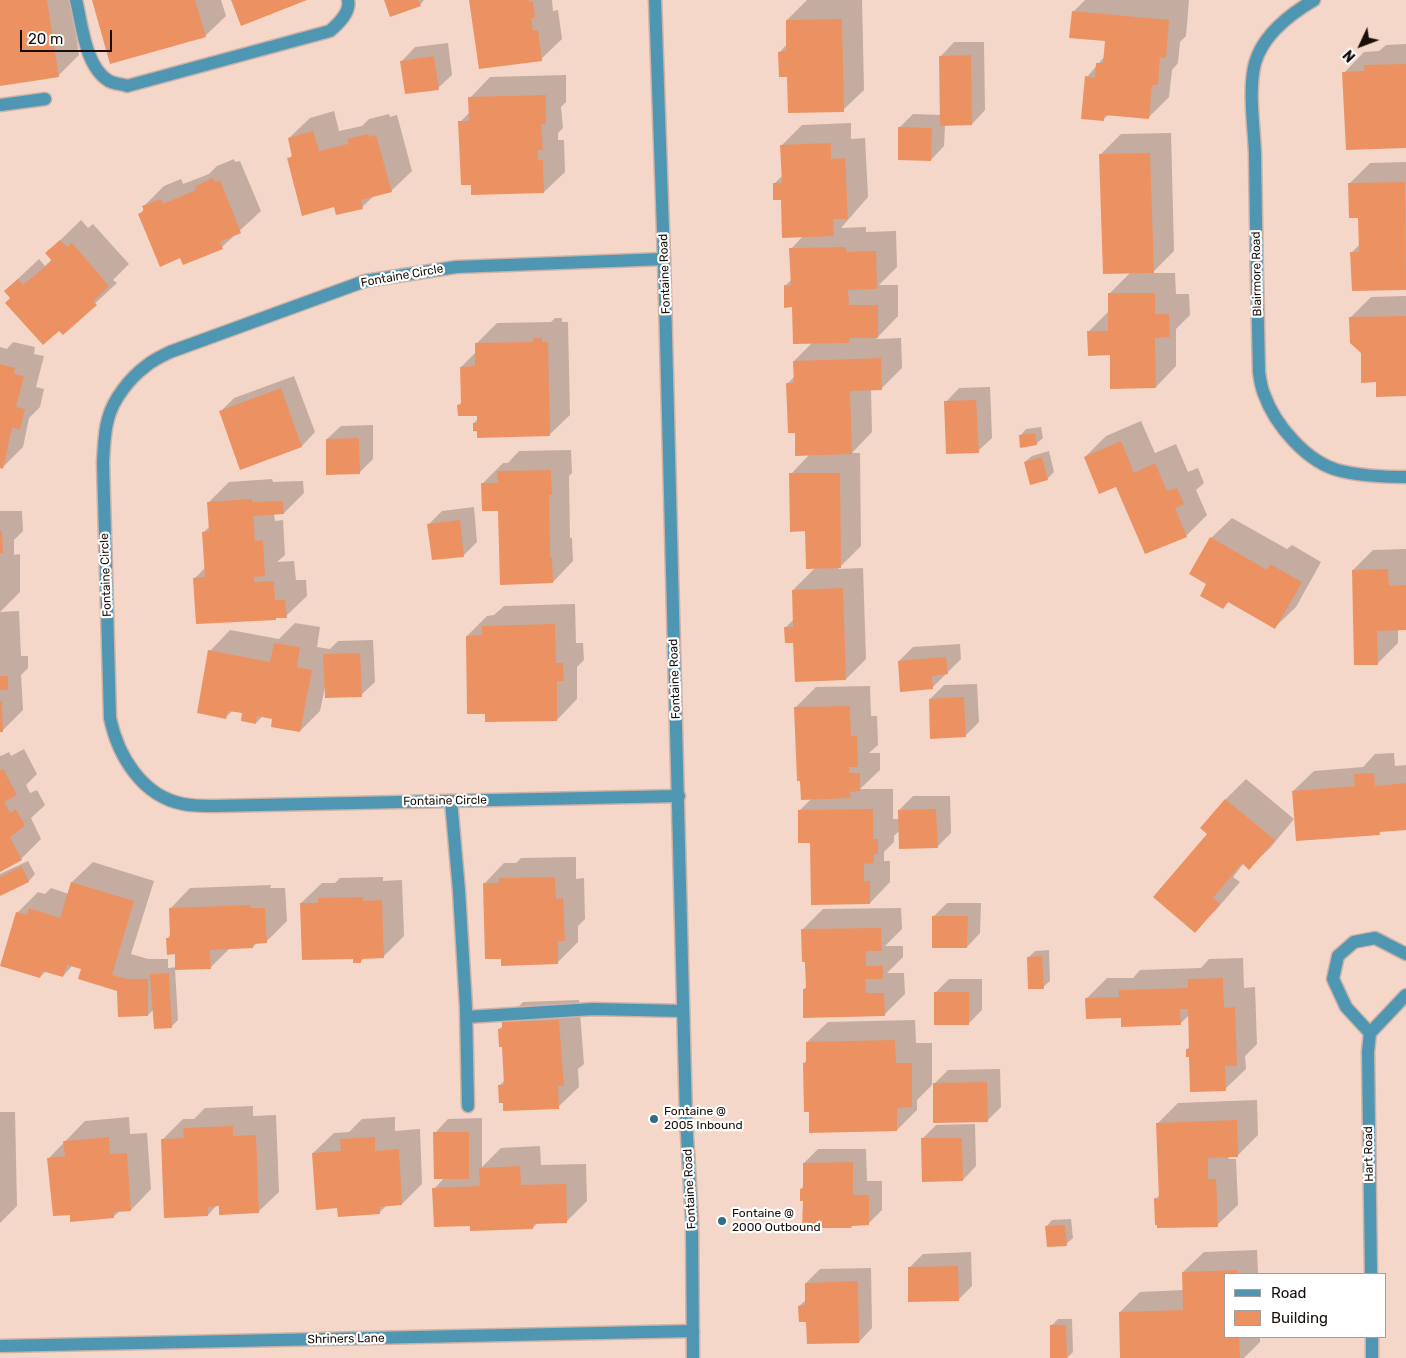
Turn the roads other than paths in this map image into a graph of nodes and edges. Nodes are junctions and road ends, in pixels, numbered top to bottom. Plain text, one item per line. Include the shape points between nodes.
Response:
1 (76, 0) edge
2 (348, 0) edge
3 (655, 0) edge
4 (1314, 0) edge
5 (45, 99) dead end
6 (0, 105) edge
7 (664, 260) junction
8 (1406, 477) edge
9 (679, 796) junction
10 (451, 801) junction
11 (1406, 954) edge
12 (1406, 995) edge
13 (683, 1011) junction
14 (466, 1017) junction
15 (1370, 1033) junction
16 (468, 1106) dead end
17 (1371, 1273) edge
18 (693, 1331) junction
19 (1372, 1338) edge
20 (0, 1346) edge
21 (693, 1358) edge
22 (1372, 1358) edge

1 - 2 street via 91,63 109,81 127,86 330,31 343,19
3 - 7 street, Fontaine Road
4 - 8 street, Blairmore Road via 1295,11 1275,30 1256,62 1252,83 1258,372 1272,411 1285,432 1307,453 1339,471
5 - 6 street
7 - 9 street, Fontaine Road
7 - 10 street, Fontaine Circle via 456,267 365,281 170,352 146,366 127,384 108,418 103,462 110,718 128,765 142,782 158,795 182,804 214,806
9 - 10 street, Fontaine Circle
9 - 13 street, Fontaine Road
10 - 14 street
11 - 15 street via 1375,938 1354,942 1338,956 1333,979 1346,1007
12 - 15 street
13 - 14 street via 593,1009
13 - 18 street, Fontaine Road
14 - 16 street
15 - 17 street, Hart Road
18 - 20 street, Shriners Lane
18 - 21 street, Fontaine Road
19 - 22 street

